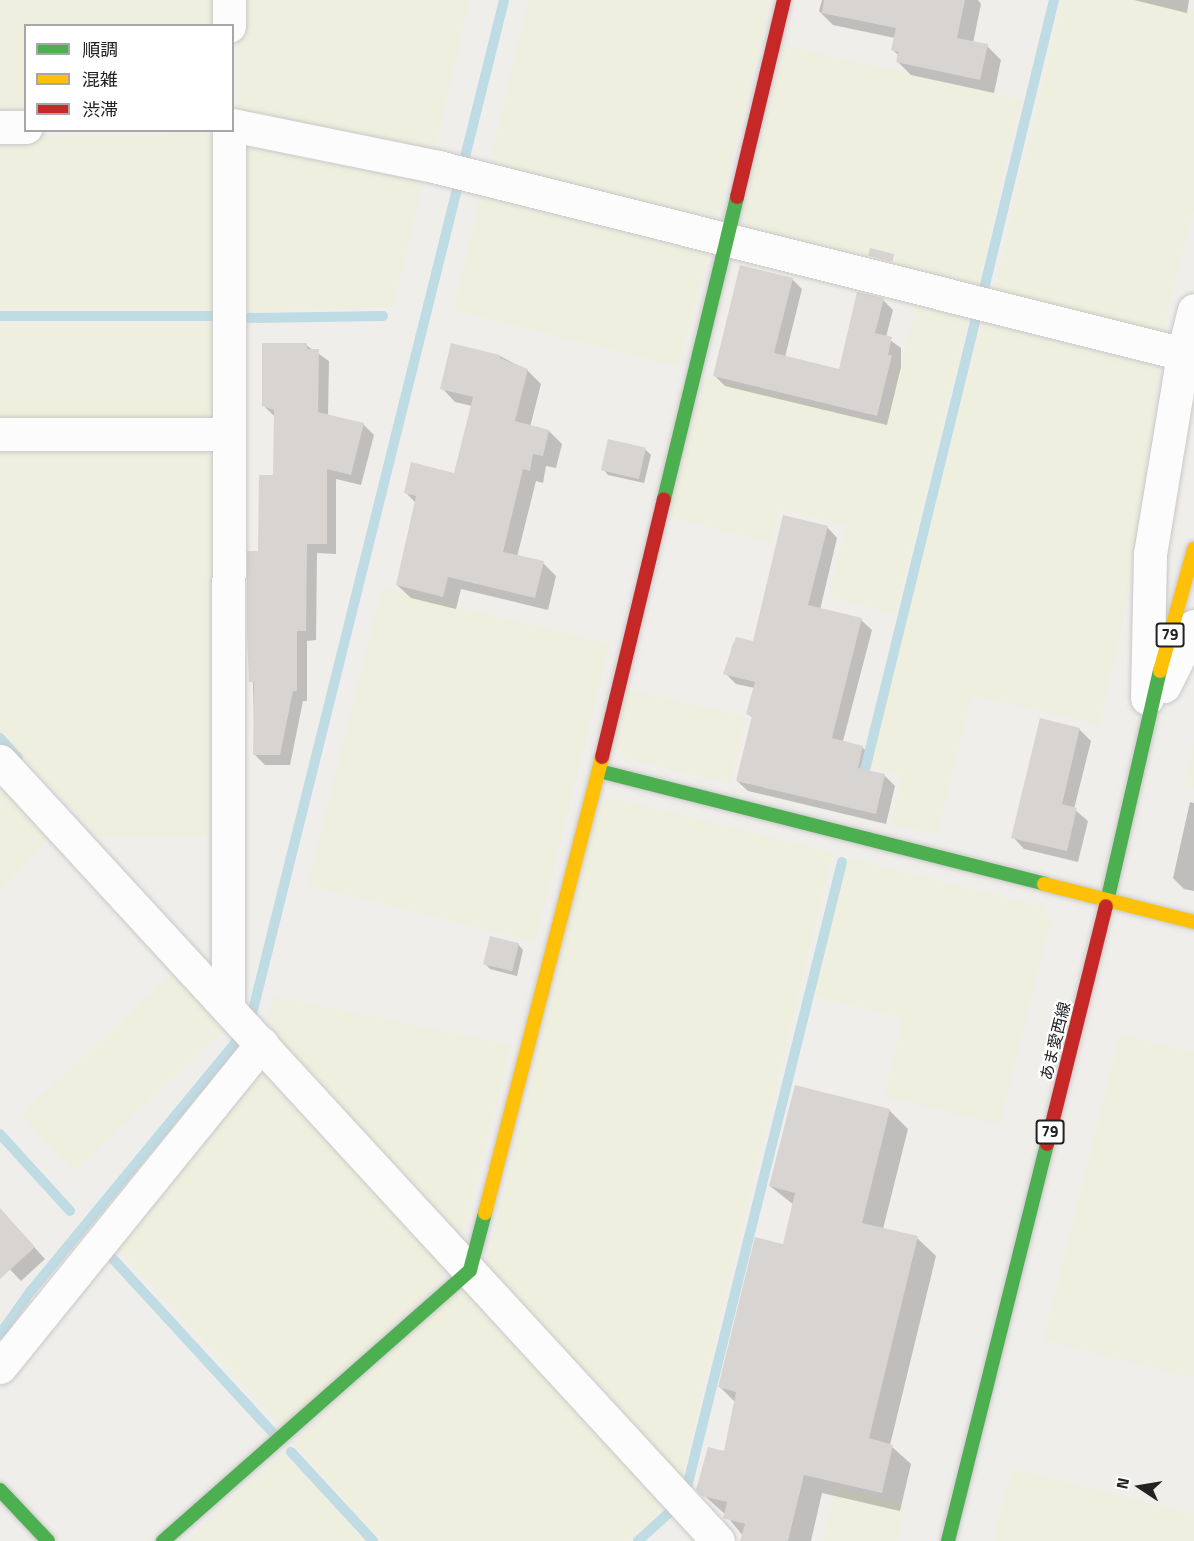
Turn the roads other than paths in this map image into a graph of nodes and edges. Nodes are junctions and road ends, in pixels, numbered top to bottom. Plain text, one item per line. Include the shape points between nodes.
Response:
1 (229, 0) edge
2 (784, 0) edge
3 (229, 24) edge
4 (234, 125) edge
5 (0, 127) edge
6 (24, 127) edge
7 (229, 132) edge
8 (725, 238) junction
9 (1194, 310) edge
10 (1183, 354) junction
11 (0, 434) edge
12 (228, 434) junction
13 (1194, 549) edge
14 (1194, 626) edge
15 (1146, 721) junction
16 (0, 761) edge
17 (599, 771) junction
18 (1107, 900) junction
19 (1194, 922) edge
20 (228, 1007) junction
21 (260, 1042) junction
22 (470, 1270) junction
23 (0, 1367) edge
24 (0, 1490) edge
25 (48, 1541) edge
26 (163, 1541) edge
27 (718, 1541) edge
28 (948, 1541) edge

1 - 3 street
2 - 8 main road
4 - 8 street via 438,167
5 - 6 street
7 - 12 street
8 - 10 street
8 - 17 main road
9 - 10 street
10 - 15 street via 1150,554
11 - 12 street
12 - 20 street
13 - 15 main road, あま愛西線 / 79
14 - 15 street
15 - 18 main road, あま愛西線 / 79
16 - 20 street
17 - 18 main road
17 - 22 main road
18 - 19 main road
18 - 28 main road, あま愛西線 / 79
20 - 21 street
21 - 22 street
21 - 23 street
22 - 26 main road
22 - 27 street
24 - 25 main road

